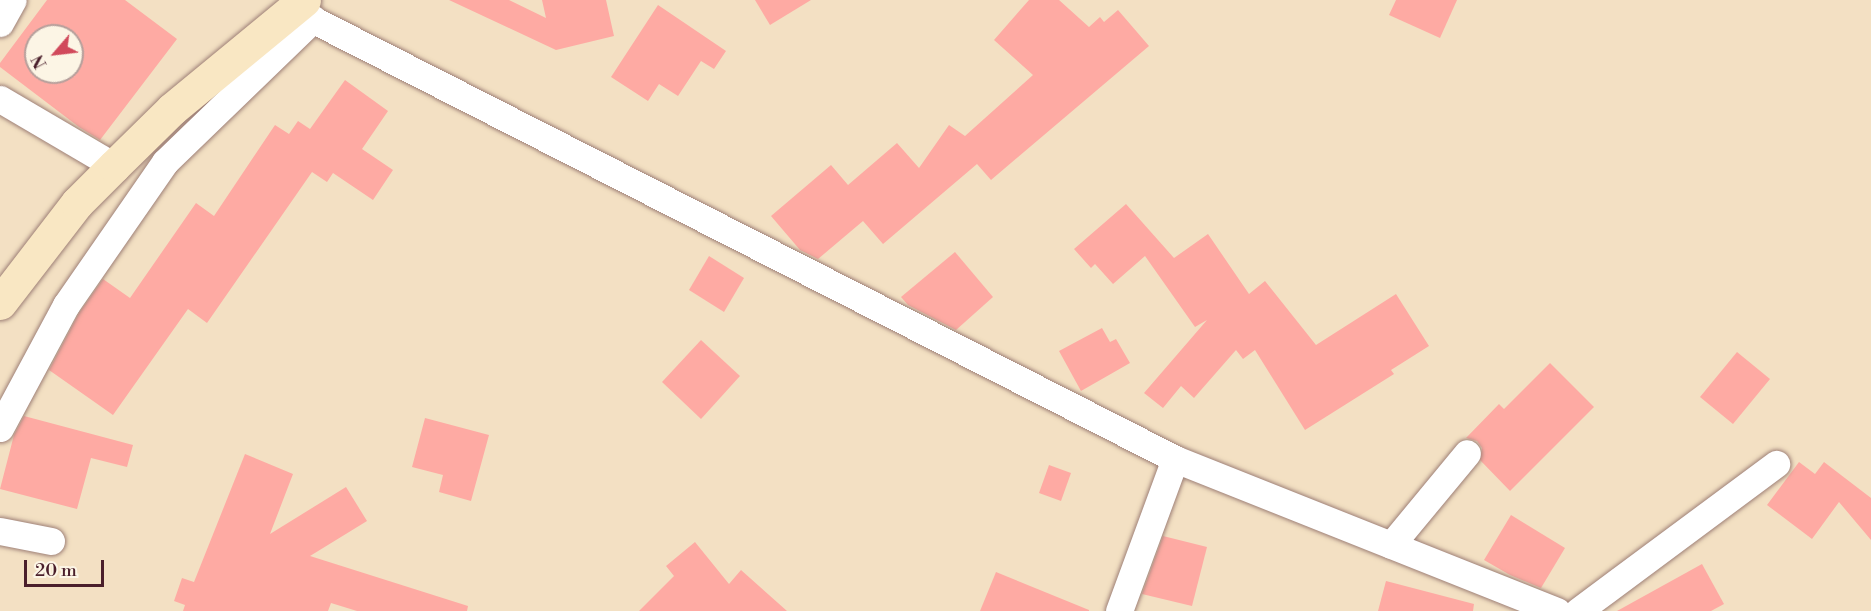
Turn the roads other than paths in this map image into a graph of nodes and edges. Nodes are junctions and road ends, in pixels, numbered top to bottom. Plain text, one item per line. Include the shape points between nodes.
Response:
1 (13, 0) edge
2 (303, 9) edge
3 (0, 23) edge
4 (0, 99) edge
5 (114, 166) junction
6 (0, 303) edge
7 (0, 428) edge
8 (1467, 453) dead end
9 (1175, 459) junction
10 (1776, 464) dead end
11 (0, 531) edge
12 (51, 542) dead end
13 (1391, 545) junction
14 (1119, 611) edge
15 (1557, 611) edge
16 (1578, 611) edge

1 - 3 street
2 - 5 main road via 172,109
2 - 7 street via 165,162 66,305
2 - 9 street
4 - 5 street
5 - 6 main road via 77,203
8 - 13 street
9 - 13 street
9 - 14 street
10 - 16 street
11 - 12 street
13 - 15 street

